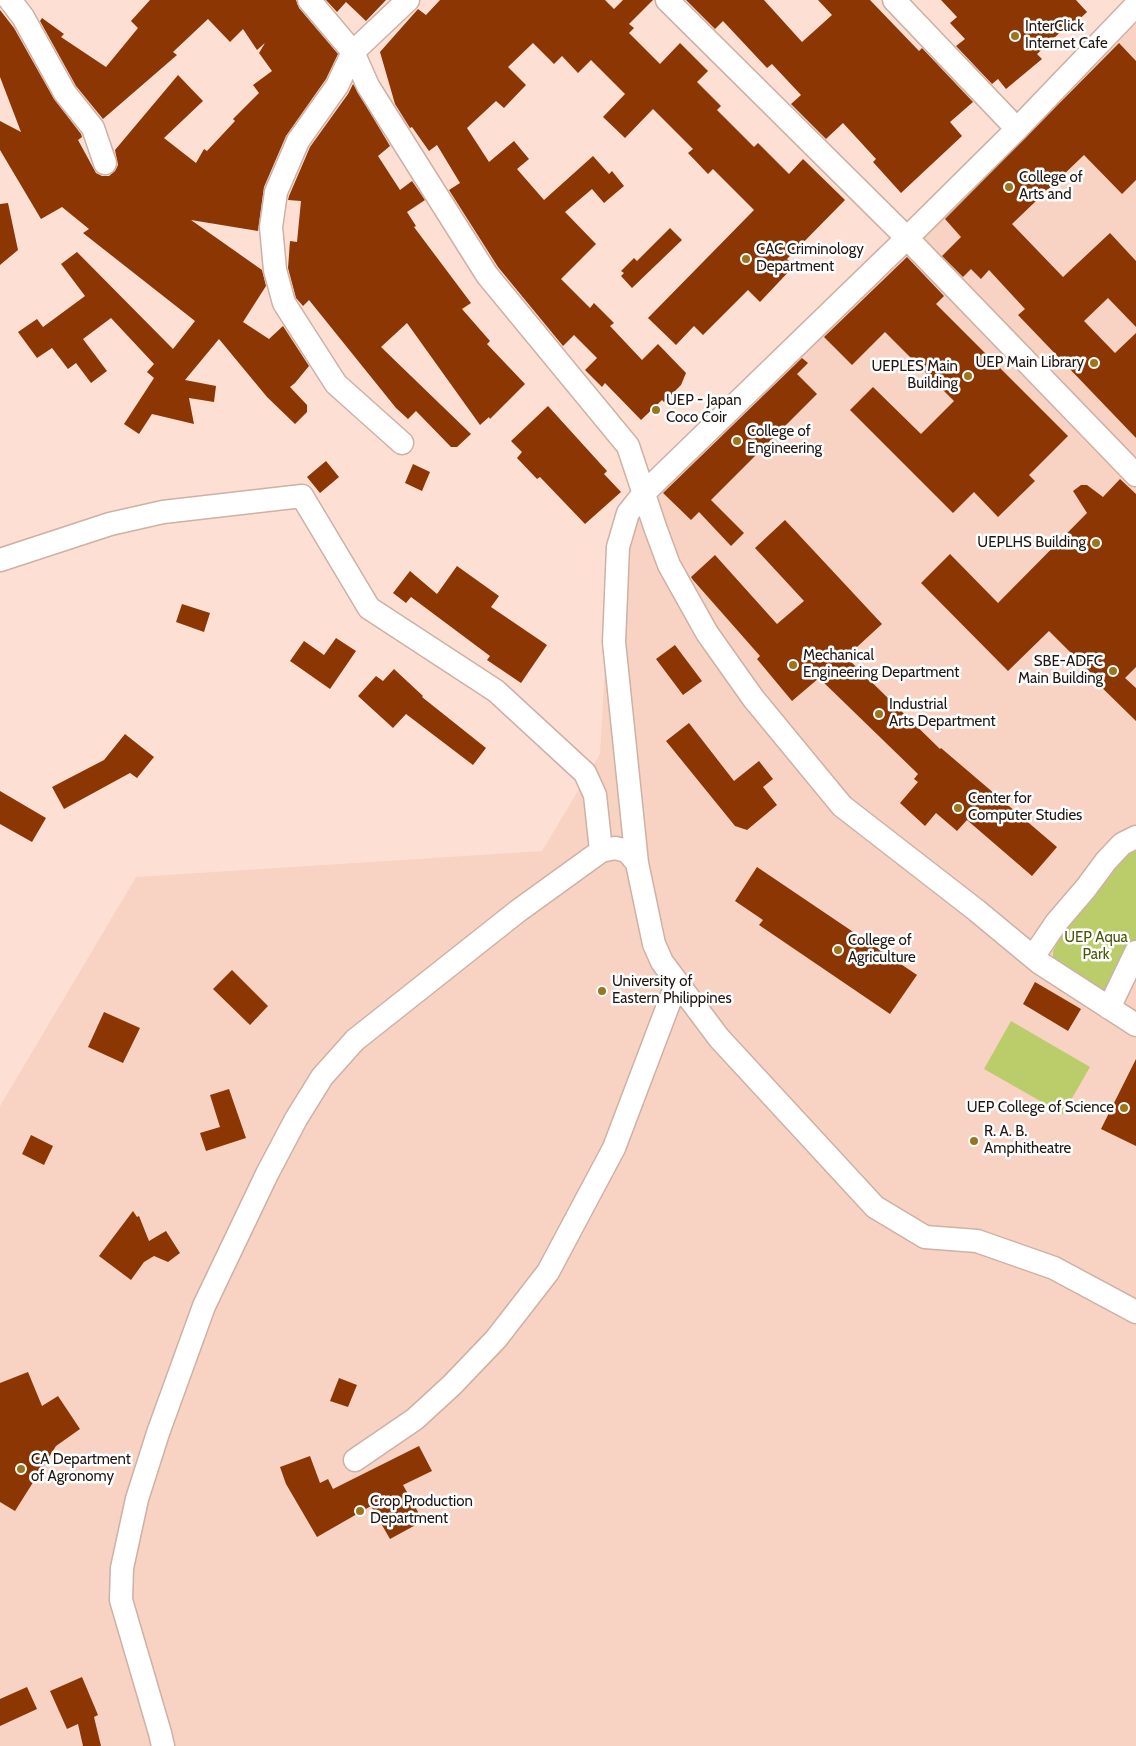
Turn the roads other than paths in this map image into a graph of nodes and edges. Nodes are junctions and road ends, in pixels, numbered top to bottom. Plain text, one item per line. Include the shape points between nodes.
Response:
1 (10, 0) edge
2 (310, 0) edge
3 (408, 0) edge
4 (667, 0) edge
5 (894, 0) edge
6 (1136, 5) edge
7 (353, 52) junction
8 (1016, 129) junction
9 (105, 163) dead end
10 (906, 238) junction
11 (402, 443) dead end
12 (1136, 475) edge
13 (644, 493) junction
14 (0, 560) edge
15 (1136, 837) edge
16 (602, 851) junction
17 (637, 863) junction
18 (1136, 952) edge
19 (1033, 957) junction
20 (677, 982) junction
21 (1109, 1008) junction
22 (1136, 1024) edge
23 (1136, 1312) edge
24 (355, 1460) dead end
25 (162, 1746) edge

1 - 9 street via 66,93 93,128
2 - 7 street
3 - 7 street
4 - 10 street
5 - 8 street
6 - 8 street
7 - 11 street via 337,86 298,141 276,192 271,227 275,270 284,302 336,384
7 - 13 street via 368,86 487,275 628,446
8 - 10 street
10 - 12 street
10 - 13 street
13 - 17 street via 628,513 618,547 614,642
13 - 19 street via 669,565 707,633 753,698 810,768 842,806
14 - 16 street via 110,524 163,512 302,496 369,608 496,690 585,773 595,795
15 - 19 street via 1122,844 1106,861
16 - 17 street via 615,848 627,851
16 - 25 street via 518,911 354,1040 322,1077 267,1174 204,1306 137,1499 122,1568 121,1600
17 - 20 street via 654,944
18 - 21 street
19 - 21 street
20 - 23 street via 719,1038 875,1207 925,1236 977,1241 1054,1268
20 - 24 street via 614,1148 548,1272 496,1339 452,1385 415,1419
21 - 22 street

